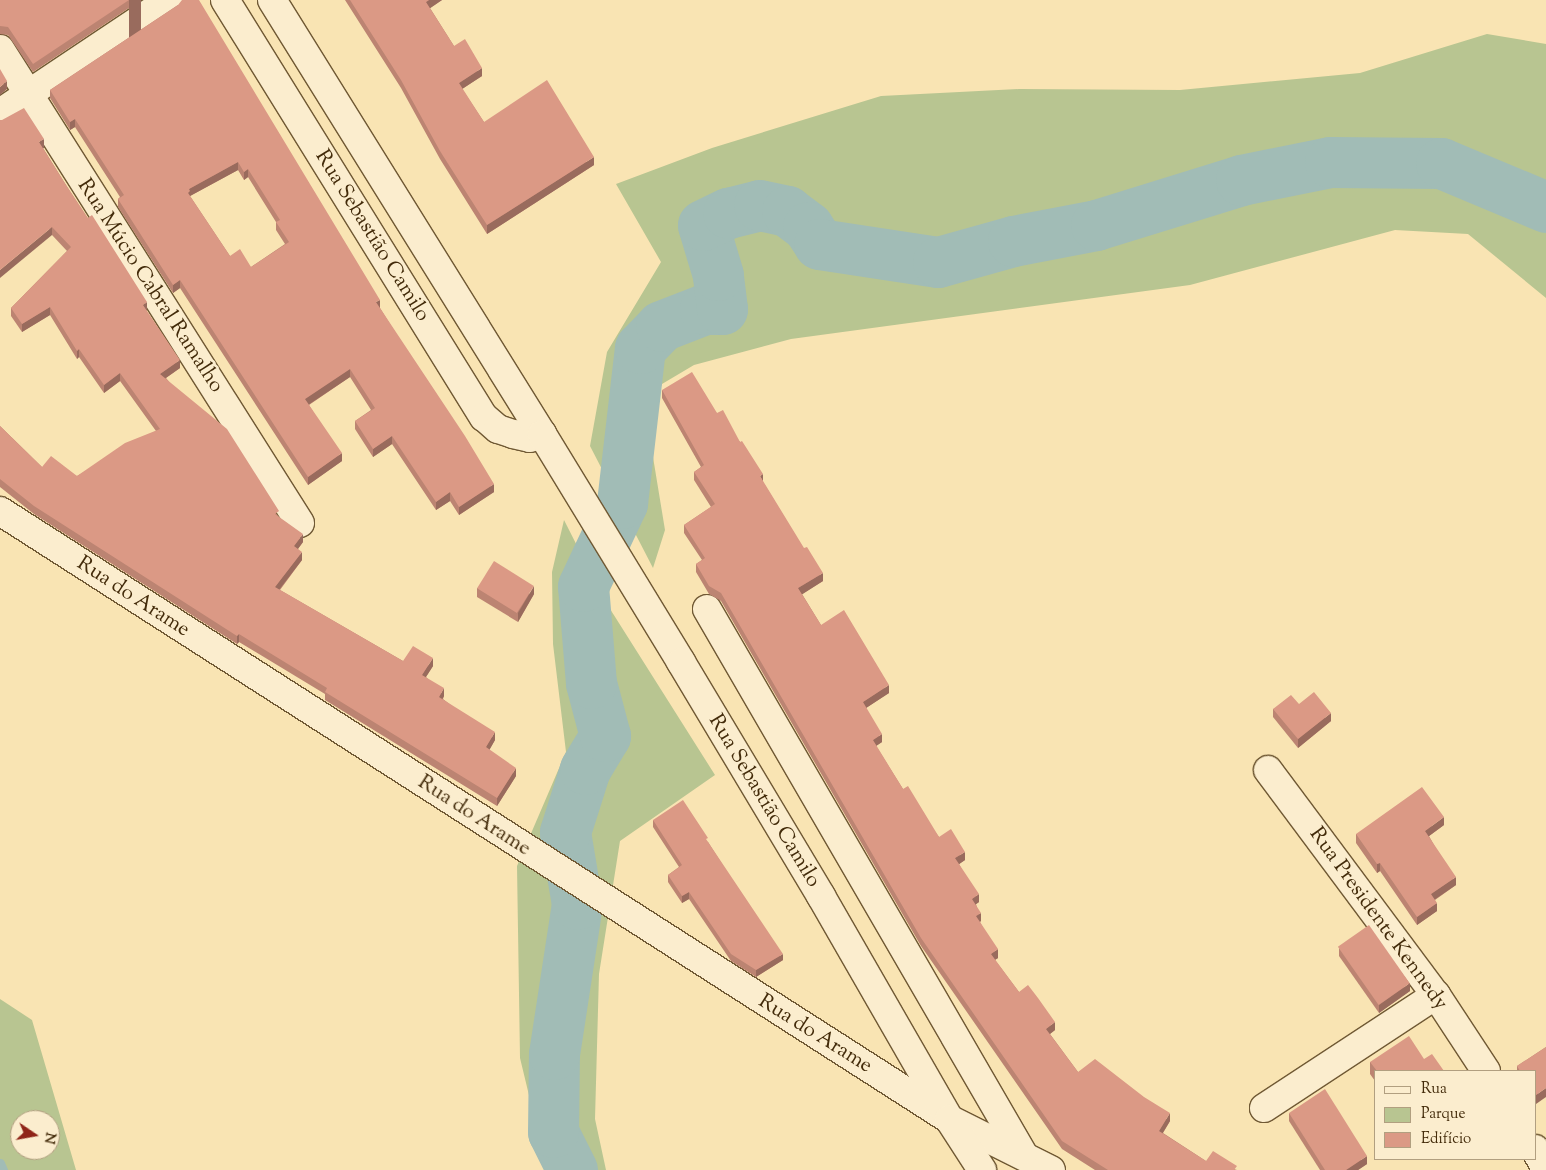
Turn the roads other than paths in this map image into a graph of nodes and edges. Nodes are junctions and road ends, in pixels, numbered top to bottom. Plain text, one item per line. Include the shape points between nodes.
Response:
1 (169, 0) edge
2 (225, 0) edge
3 (272, 0) edge
4 (0, 49) edge
5 (28, 96) junction
6 (0, 113) edge
7 (542, 434) junction
8 (0, 511) edge
9 (300, 523) dead end
10 (707, 608) dead end
11 (1268, 770) dead end
12 (1436, 995) junction
13 (1485, 1070) edge
14 (1264, 1108) dead end
15 (949, 1119) junction
16 (1536, 1151) edge
17 (1023, 1154) junction
18 (1546, 1168) edge
19 (982, 1170) edge
20 (1051, 1170) edge

1 - 5 street
2 - 7 street, Rua Sebastião Camilo via 484,417 498,429 513,434 530,438
3 - 7 street, Rua Sebastião Camilo
4 - 5 street, Rua Múcio Cabral Ramalho
5 - 6 street
5 - 9 street, Rua Múcio Cabral Ramalho
7 - 15 street, Rua Sebastião Camilo via 821,896
8 - 15 street, Rua do Arame
10 - 17 street
11 - 12 street, Rua Presidente Kennedy
12 - 13 street, Rua Presidente Kennedy
12 - 14 street
15 - 17 street, Rua do Arame
15 - 19 street, Rua Sebastião Camilo
16 - 18 street
17 - 20 street, Rua do Arame

